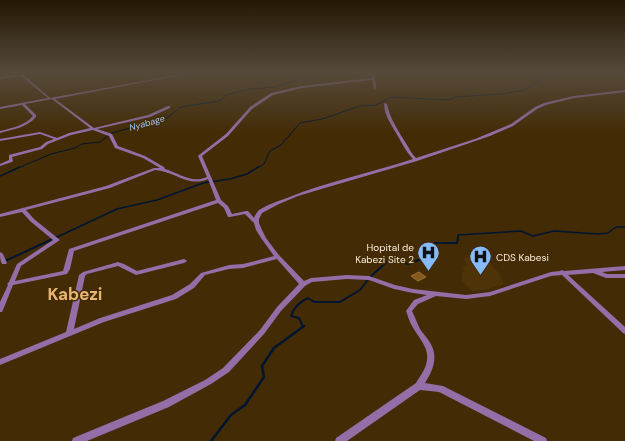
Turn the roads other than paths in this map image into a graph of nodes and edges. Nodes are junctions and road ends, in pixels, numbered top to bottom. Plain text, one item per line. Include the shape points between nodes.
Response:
1 (44, 93) edge
2 (86, 93) edge
3 (277, 93) edge
4 (606, 93) edge
5 (52, 99) junction
6 (23, 104) junction
7 (385, 104) dead end
8 (169, 107) dead end
9 (0, 108) edge
10 (92, 128) junction
11 (0, 132) edge
12 (58, 139) junction
13 (0, 140) edge
14 (416, 160) junction
15 (0, 165) edge
16 (163, 168) junction
17 (209, 177) junction
18 (218, 201) junction
19 (23, 210) junction
20 (0, 216) edge
21 (256, 223) junction
22 (0, 254) edge
23 (279, 257) junction
24 (184, 261) dead end
25 (4, 263) dead end
26 (625, 268) edge
27 (592, 269) junction
28 (562, 272) junction
29 (625, 276) edge
30 (10, 284) junction
31 (303, 284) junction
32 (434, 294) junction
33 (3, 301) edge
34 (0, 310) edge
35 (625, 331) edge
36 (69, 334) junction
37 (0, 362) edge
38 (419, 386) junction
39 (76, 441) edge
40 (339, 441) edge
41 (543, 441) edge

1 - 5 street
2 - 5 street
3 - 17 street via 263,99 243,115 220,140 200,156
4 - 14 street via 577,95 544,104 513,124
5 - 6 street
5 - 10 street
6 - 9 street
6 - 11 street via 35,116 31,121 27,125
7 - 14 street via 392,125 410,156
8 - 10 street via 149,116
10 - 12 street
10 - 16 street via 111,135 116,147 144,157
12 - 13 street via 40,133
12 - 15 street via 40,148 10,156 11,161
14 - 21 street via 310,192 267,208 260,212
16 - 17 street via 194,181
16 - 19 street via 155,168 108,187
17 - 18 street
18 - 21 street via 226,207 230,216 246,212
18 - 30 street via 71,250 65,272
19 - 20 street
19 - 30 street via 57,240 19,265
21 - 23 street
22 - 25 street
23 - 31 street
23 - 36 street via 203,274 192,286 174,297 102,320
24 - 36 street via 136,272 118,264 85,273 82,275
26 - 27 street
27 - 28 street
27 - 29 street via 606,276
28 - 32 street via 490,294 466,297
28 - 35 street
30 - 33 street
31 - 32 street via 328,278 369,278 394,287
31 - 39 street via 226,370 166,404
32 - 38 street via 416,302 409,312 411,320 430,350 432,362
33 - 34 street
36 - 37 street
38 - 40 street
38 - 41 street via 440,389

